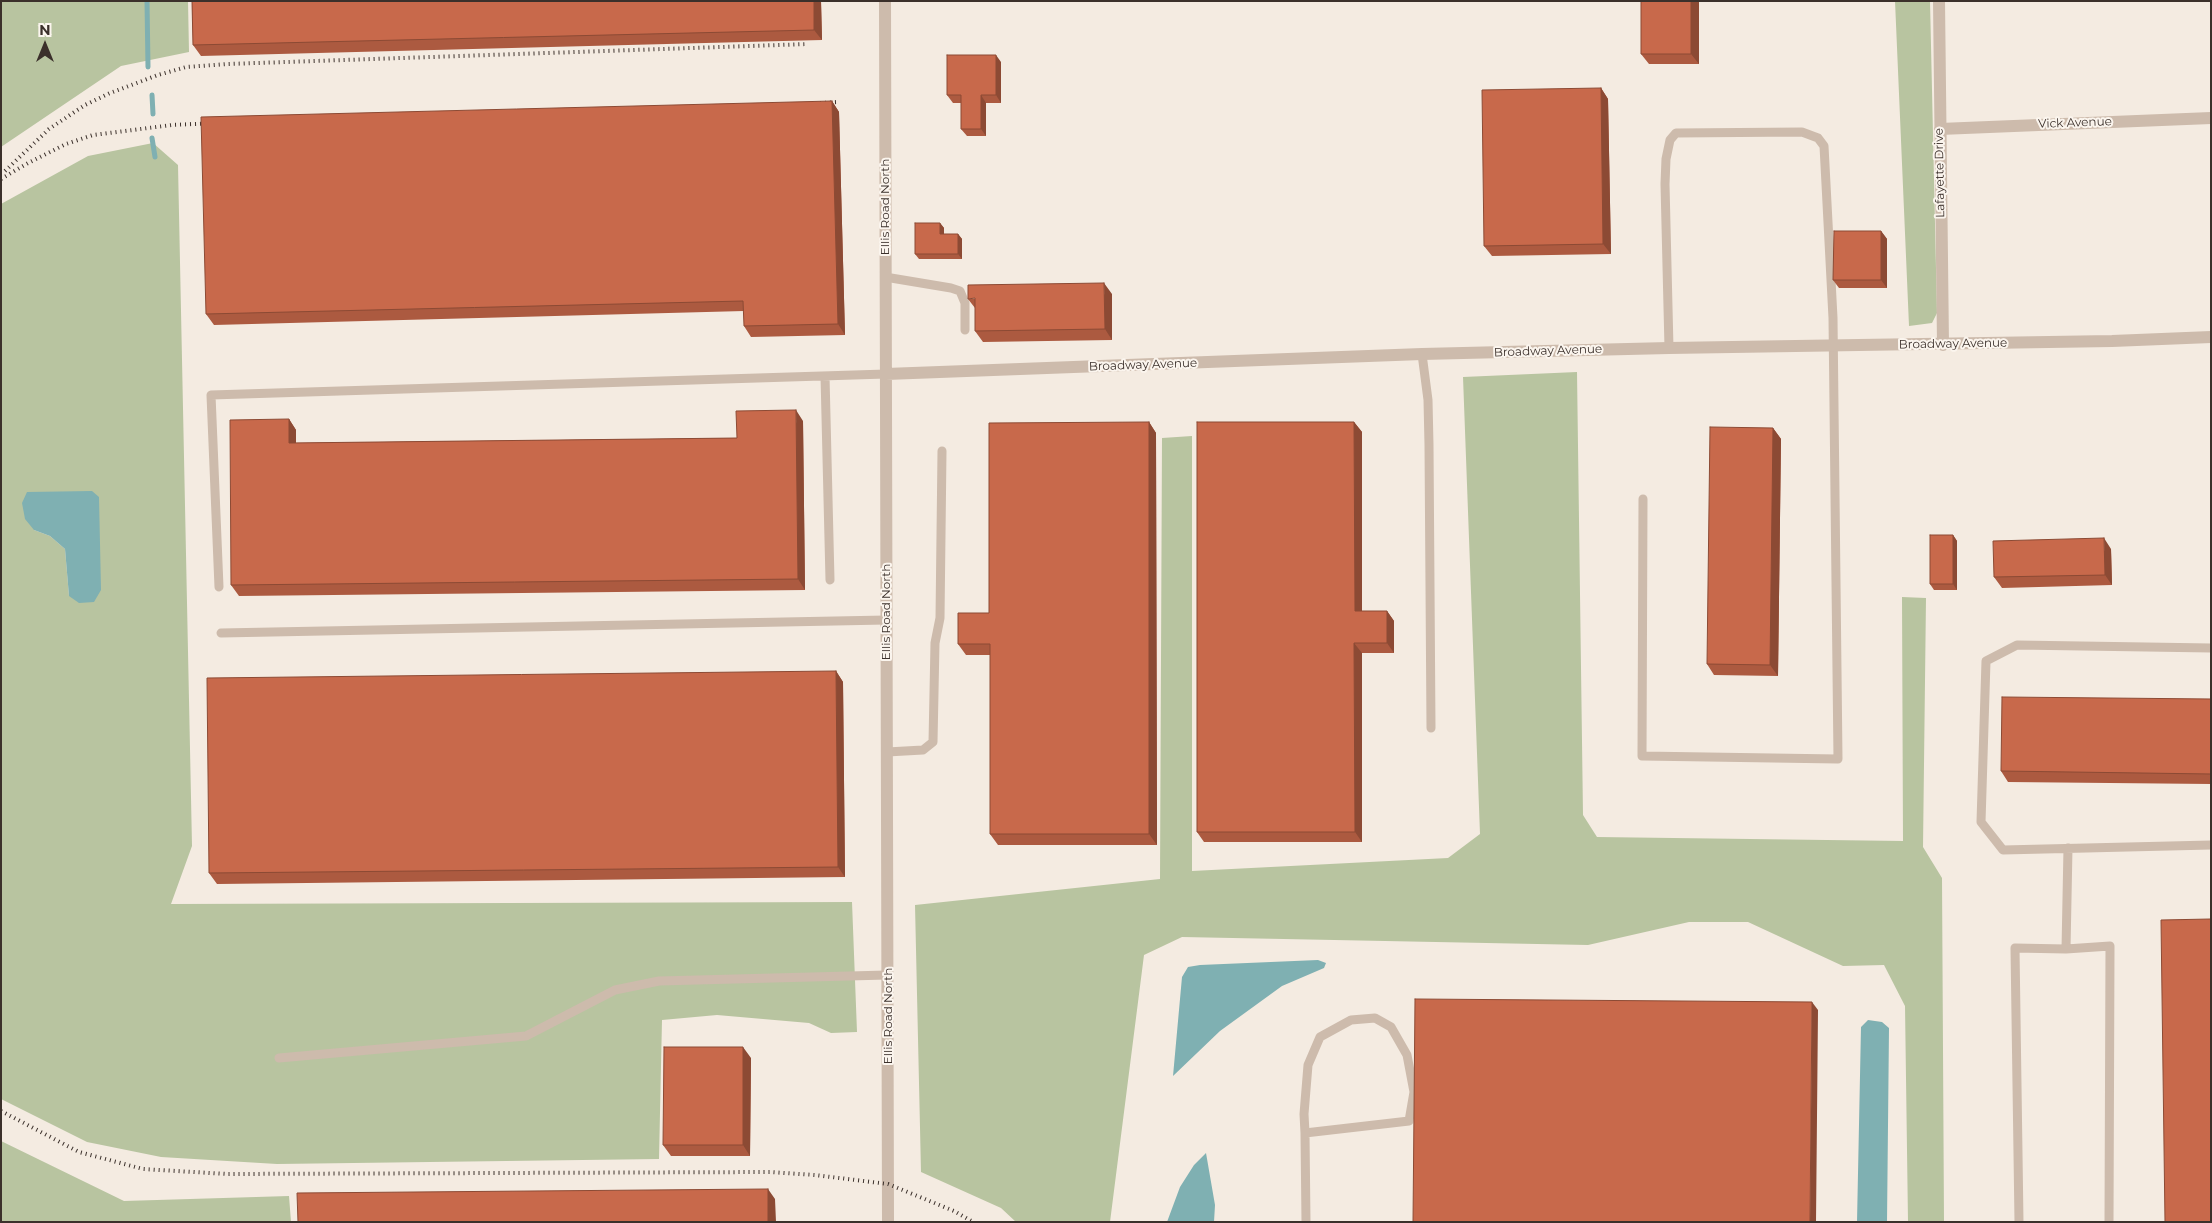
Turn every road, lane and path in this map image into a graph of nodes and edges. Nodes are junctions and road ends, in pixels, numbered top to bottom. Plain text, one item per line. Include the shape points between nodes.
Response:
1 (885, 1) edge
2 (1939, 1) edge
3 (2211, 118) edge
4 (1940, 129) junction
5 (885, 278) junction
6 (965, 330) dead end
7 (2211, 337) edge
8 (1943, 345) junction
9 (1832, 346) junction
10 (1669, 348) junction
11 (1422, 354) junction
12 (886, 374) junction
13 (825, 376) junction
14 (942, 451) dead end
15 (1644, 498) dead end
16 (830, 580) dead end
17 (219, 587) dead end
18 (886, 620) junction
19 (220, 633) dead end
20 (2211, 648) edge
21 (1431, 728) dead end
22 (887, 752) junction
23 (2211, 845) edge
24 (2068, 848) junction
25 (2066, 949) junction
26 (888, 975) junction
27 (279, 1058) dead end
28 (1305, 1133) junction
29 (888, 1222) edge
30 (1306, 1222) edge
31 (2019, 1222) edge
32 (2109, 1222) edge

1 - 5 street, Ellis Road North
2 - 4 street, Lafayette Drive
3 - 4 street, Vick Avenue
4 - 8 street, Lafayette Drive
5 - 6 lane via 960,291 965,303
5 - 12 street, Ellis Road North
7 - 8 street, Broadway Avenue
8 - 9 street, Broadway Avenue
9 - 10 street, Broadway Avenue
9 - 10 lane via 1824,146 1818,138 1802,132 1676,132 1670,140 1666,159
9 - 15 lane via 1838,759 1642,756
10 - 11 street, Broadway Avenue
11 - 12 street, Broadway Avenue
11 - 21 lane via 1428,400
12 - 13 lane
12 - 18 street, Ellis Road North
13 - 16 lane
13 - 17 lane via 211,395
14 - 22 lane via 940,618 935,643 933,742 923,750
18 - 19 lane
18 - 22 street, Ellis Road North
20 - 24 lane via 2017,645 1986,661 1981,822 2003,850
22 - 26 street, Ellis Road North
23 - 24 lane
24 - 25 lane
25 - 31 lane via 2015,948
25 - 32 lane via 2110,946
26 - 27 lane via 659,981 615,990 526,1036
26 - 29 street, Ellis Road North
28 - 28 lane via 1308,1065 1320,1037 1350,1020 1375,1018 1391,1027 1407,1055 1414,1092 1409,1121
28 - 30 lane

